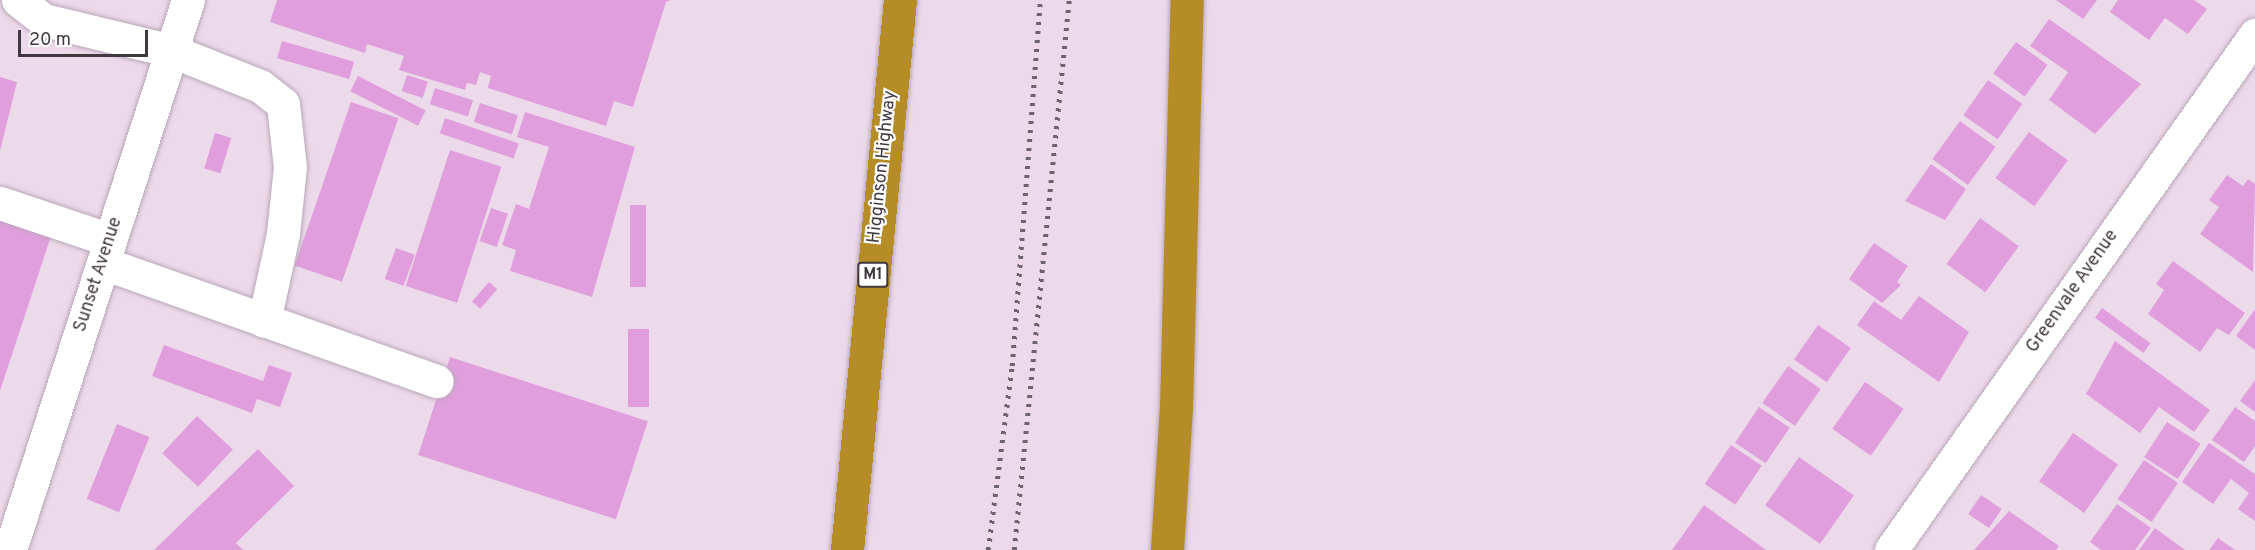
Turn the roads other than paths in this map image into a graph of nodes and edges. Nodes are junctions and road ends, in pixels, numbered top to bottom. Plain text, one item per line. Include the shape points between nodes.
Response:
1 (18, 0) edge
2 (188, 0) edge
3 (900, 0) edge
4 (1187, 0) edge
5 (2255, 34) edge
6 (172, 51) junction
7 (0, 203) edge
8 (107, 252) junction
9 (264, 321) junction
10 (436, 381) dead end
11 (7, 545) edge
12 (847, 550) edge
13 (1167, 550) edge
14 (1891, 550) edge

1 - 6 street via 44,20
2 - 6 street, Sunset Avenue
3 - 12 highway, Higginson Highway / M1
4 - 13 highway via 1176,407
5 - 14 street, Greenvale Avenue
6 - 8 street, Sunset Avenue
6 - 9 street via 260,86 283,104 290,167 283,234
7 - 8 street
8 - 9 street
8 - 11 street, Sunset Avenue
9 - 10 street

